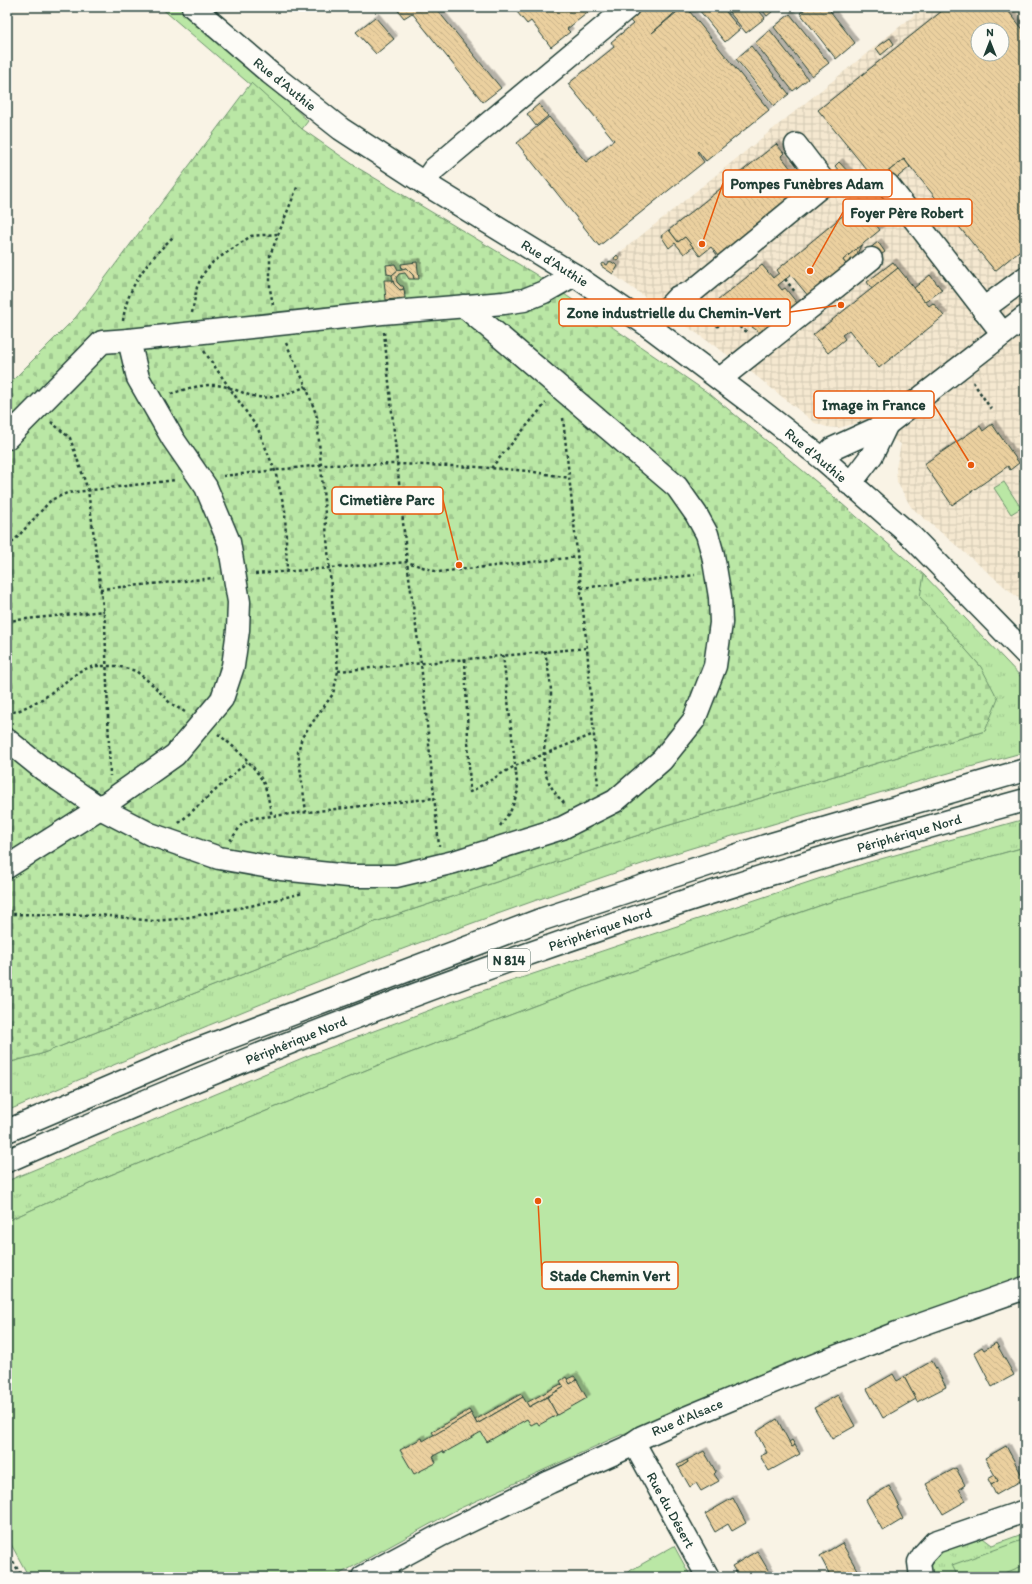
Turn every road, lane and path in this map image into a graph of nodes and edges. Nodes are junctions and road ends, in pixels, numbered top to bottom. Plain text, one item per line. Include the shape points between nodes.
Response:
1 (193, 7) edge
2 (628, 7) edge
3 (796, 145) dead end
4 (424, 183) junction
5 (298, 185) dead end
6 (888, 185) dead end
7 (277, 234) junction
8 (174, 236) dead end
9 (871, 259) dead end
10 (574, 274) junction
11 (1025, 278) edge
12 (464, 306) junction
13 (983, 309) junction
14 (382, 313) junction
15 (1025, 317) edge
16 (276, 324) junction
17 (650, 327) junction
18 (191, 333) junction
19 (1003, 334) junction
20 (126, 340) junction
21 (720, 379) junction
22 (971, 380) dead end
23 (306, 386) junction
24 (229, 388) junction
25 (560, 388) junction
26 (153, 404) junction
27 (36, 409) junction
28 (991, 409) dead end
29 (888, 424) junction
30 (7, 438) edge
31 (823, 458) junction
32 (397, 464) junction
33 (320, 465) junction
34 (491, 468) junction
35 (275, 471) junction
36 (200, 478) junction
37 (569, 478) junction
38 (850, 484) junction
39 (88, 490) junction
40 (7, 546) edge
41 (578, 556) junction
42 (407, 562) junction
43 (328, 568) junction
44 (288, 571) dead end
45 (717, 572) junction
46 (581, 588) junction
47 (104, 611) junction
48 (7, 621) edge
49 (587, 648) junction
50 (545, 651) junction
51 (1025, 653) edge
52 (503, 655) junction
53 (465, 659) junction
54 (421, 663) junction
55 (107, 666) junction
56 (338, 671) junction
57 (7, 713) edge
58 (202, 724) junction
59 (594, 734) junction
60 (7, 740) edge
61 (542, 754) junction
62 (247, 762) junction
63 (515, 766) junction
64 (1025, 770) edge
65 (435, 798) junction
66 (1025, 800) edge
67 (105, 804) junction
68 (600, 809) junction
69 (306, 812) junction
70 (272, 816) junction
71 (580, 818) junction
72 (498, 829) dead end
73 (162, 838) junction
74 (219, 858) junction
75 (441, 865) junction
76 (7, 867) edge
77 (309, 891) dead end
78 (7, 914) edge
79 (7, 1131) edge
80 (7, 1161) edge
81 (1025, 1288) edge
82 (634, 1443) junction
83 (1025, 1511) edge
84 (7, 1551) edge
85 (22, 1577) edge
86 (363, 1577) edge
87 (708, 1577) edge
88 (921, 1577) edge

1 - 4 main road, Rue d'Authie via 341,129
2 - 4 main road via 434,169
3 - 17 main road via 825,183 692,292 678,297
4 - 10 main road, Rue d'Authie
5 - 7 path
6 - 13 main road
7 - 16 path via 270,255 270,282
7 - 18 path via 251,236 224,254 203,274 192,310
8 - 20 path via 149,261 129,294 124,308
9 - 21 main road
10 - 12 main road via 544,292 524,300
10 - 17 main road, Rue d'Authie
11 - 13 main road
12 - 14 main road
12 - 25 main road
13 - 19 main road
14 - 16 main road
14 - 32 path
15 - 19 main road
16 - 18 main road
16 - 23 path
17 - 21 main road, Rue d'Authie
18 - 20 main road
18 - 24 path
19 - 29 main road
20 - 26 main road via 138,378
20 - 27 main road via 102,342
21 - 31 main road, Rue d'Authie
22 - 28 path
23 - 24 path via 275,397 252,396
23 - 33 path via 317,417
24 - 26 path via 214,385 196,387 172,393
24 - 35 path via 258,429
25 - 34 path
25 - 37 path
25 - 45 main road via 677,487 707,534
26 - 36 main road via 173,440
27 - 30 main road
27 - 39 path via 70,438
29 - 31 main road via 832,449
29 - 38 main road via 872,455
31 - 38 main road, Rue d'Authie
32 - 33 path
32 - 34 path
32 - 42 path
33 - 35 path
33 - 43 path
34 - 37 path
35 - 36 path
35 - 44 path via 285,510
36 - 39 path
36 - 58 main road via 229,542 239,602 238,630 232,666 222,699
37 - 41 path
38 - 51 main road, Rue d'Authie via 912,537
39 - 40 path via 67,493 51,500
39 - 47 path
41 - 42 path via 438,572
41 - 46 path
42 - 43 path
42 - 54 path
43 - 56 path
45 - 46 path
45 - 68 main road via 720,624 715,666 694,720 662,760 616,801
46 - 49 path
47 - 48 path
47 - 55 path
49 - 50 path
49 - 59 path
50 - 52 path
50 - 61 path via 551,694
52 - 53 path
52 - 63 path
53 - 54 path
53 - 63 path via 470,792
54 - 56 path
54 - 65 path
55 - 57 path via 94,666 80,671 44,698 18,711
55 - 58 path via 136,671 153,684 170,703
55 - 67 path
56 - 69 path via 333,694 302,737 298,752
58 - 62 path via 231,744
58 - 67 main road via 175,755
59 - 61 path
59 - 68 path
60 - 67 main road via 44,770
61 - 63 path
61 - 71 path via 545,775 557,796
62 - 70 path via 263,783
62 - 73 path
63 - 72 path via 518,791 511,810
64 - 79 main road, Périphérique Nord / N 814 via 765,846 543,919 194,1051
65 - 69 path
65 - 75 path
66 - 80 main road, Périphérique Nord / N 814 via 754,878 607,925 352,1018 203,1077
67 - 73 main road via 150,834
67 - 76 main road
68 - 71 main road
69 - 70 path
70 - 74 path via 254,818 242,824
71 - 75 main road via 562,828
73 - 74 main road
74 - 75 main road via 281,869 349,876 396,876
77 - 78 path via 250,906 153,921 100,916
81 - 82 main road, Rue d'Alsace via 786,1376 676,1422
82 - 86 main road, Rue d'Alsace via 441,1535
82 - 87 main road, Rue du Désert
83 - 88 main road via 936,1542 920,1562
84 - 85 path

